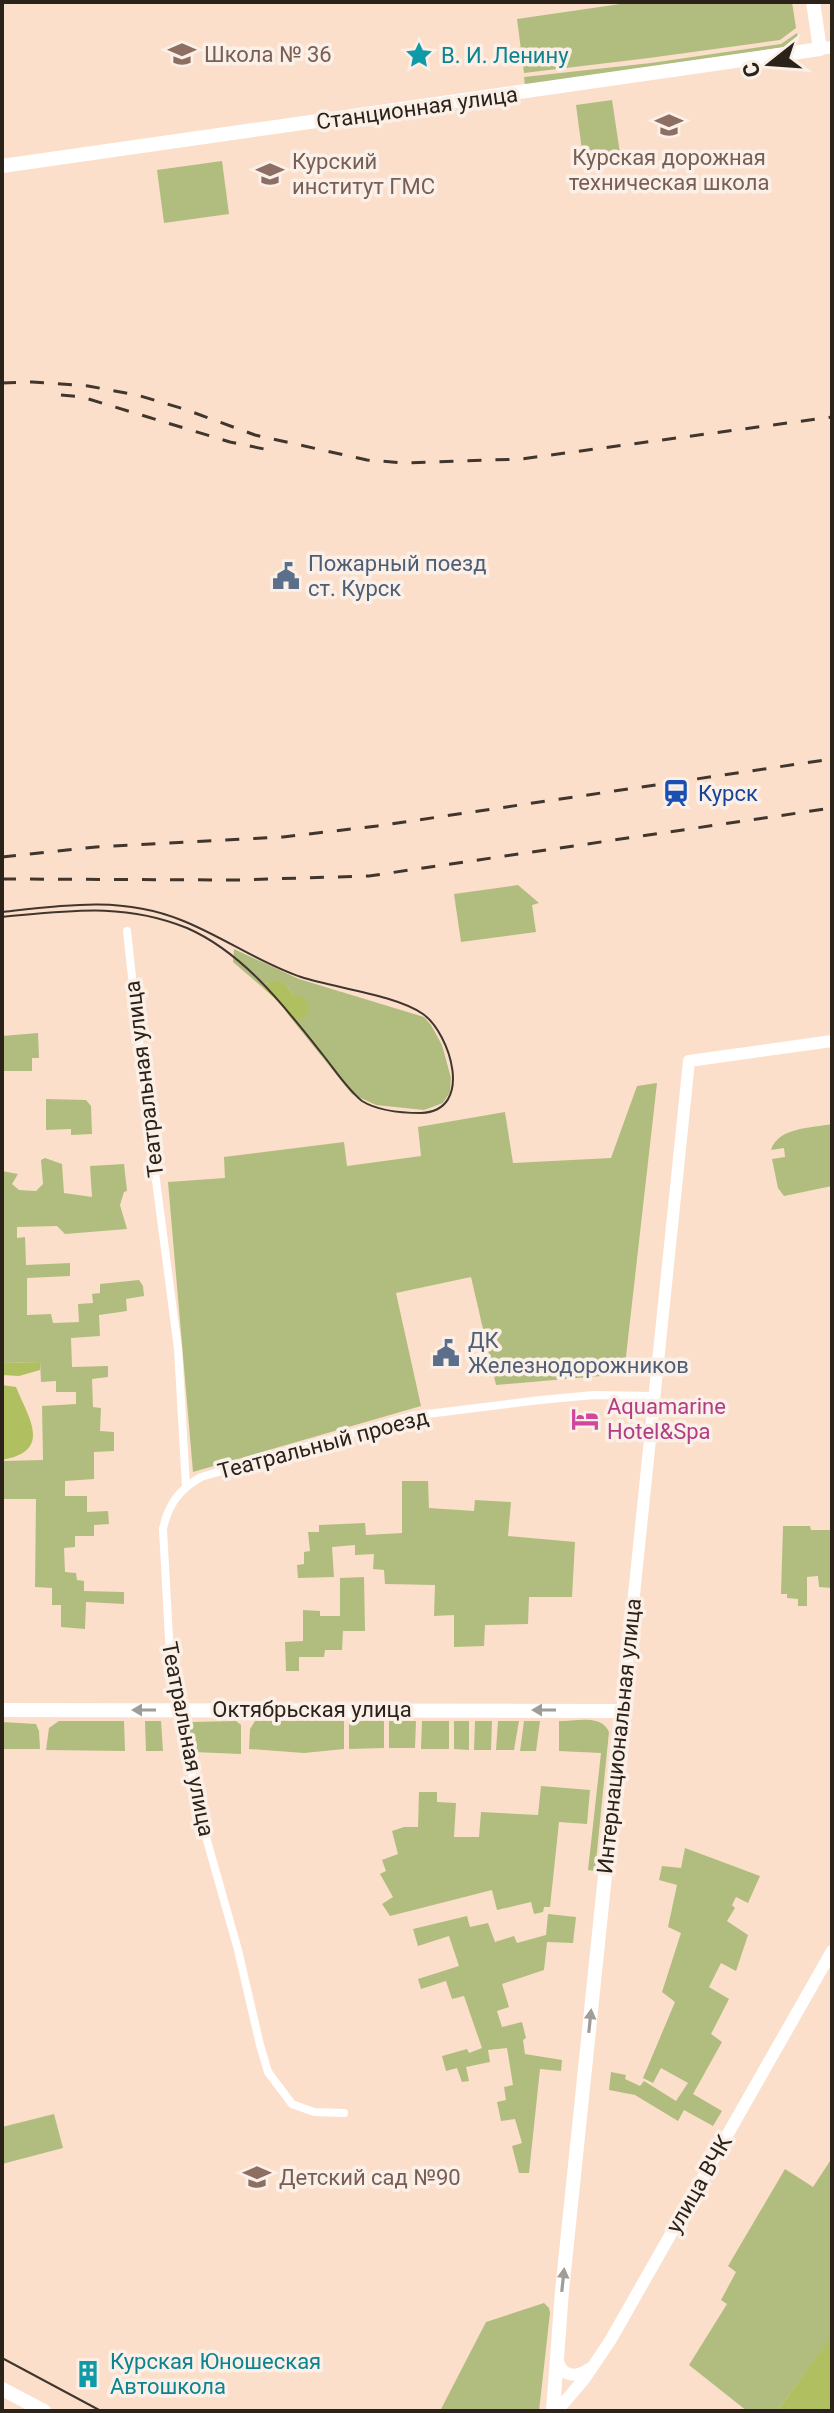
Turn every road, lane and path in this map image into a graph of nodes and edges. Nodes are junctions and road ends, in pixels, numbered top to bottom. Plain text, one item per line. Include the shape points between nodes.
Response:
1 (813, 2) edge
2 (826, 48) edge
3 (2, 166) edge
4 (127, 931) dead end
5 (832, 1041) edge
6 (653, 1396) junction
7 (186, 1486) junction
8 (2, 1710) edge
9 (182, 1710) junction
10 (622, 1711) junction
11 (832, 1951) edge
12 (344, 2113) dead end
13 (557, 2358) junction
14 (595, 2364) junction
15 (2, 2389) edge
16 (44, 2411) edge
17 (555, 2411) edge

1 - 2 main road
2 - 3 main road, Станционная улица
4 - 7 street, Театральная улица via 178,1349
5 - 6 main road, Интернациональная улица via 689,1061
6 - 7 street, Театральный проезд via 594,1395 411,1416 201,1477
6 - 10 main road, Интернациональная улица
7 - 9 street, Театральная улица via 166,1512 163,1529 170,1657
9 -> 8 main road, Октябрьская улица
10 -> 9 main road, Октябрьская улица
9 - 12 street, Театральная улица via 199,1812 268,2072 296,2106
13 -> 10 main road, Интернациональная улица
11 - 14 main road, улица ВЧК
13 - 14 main road via 569,2375
13 - 17 main road, Интернациональная улица
14 - 17 main road, улица ВЧК
15 - 16 main road

